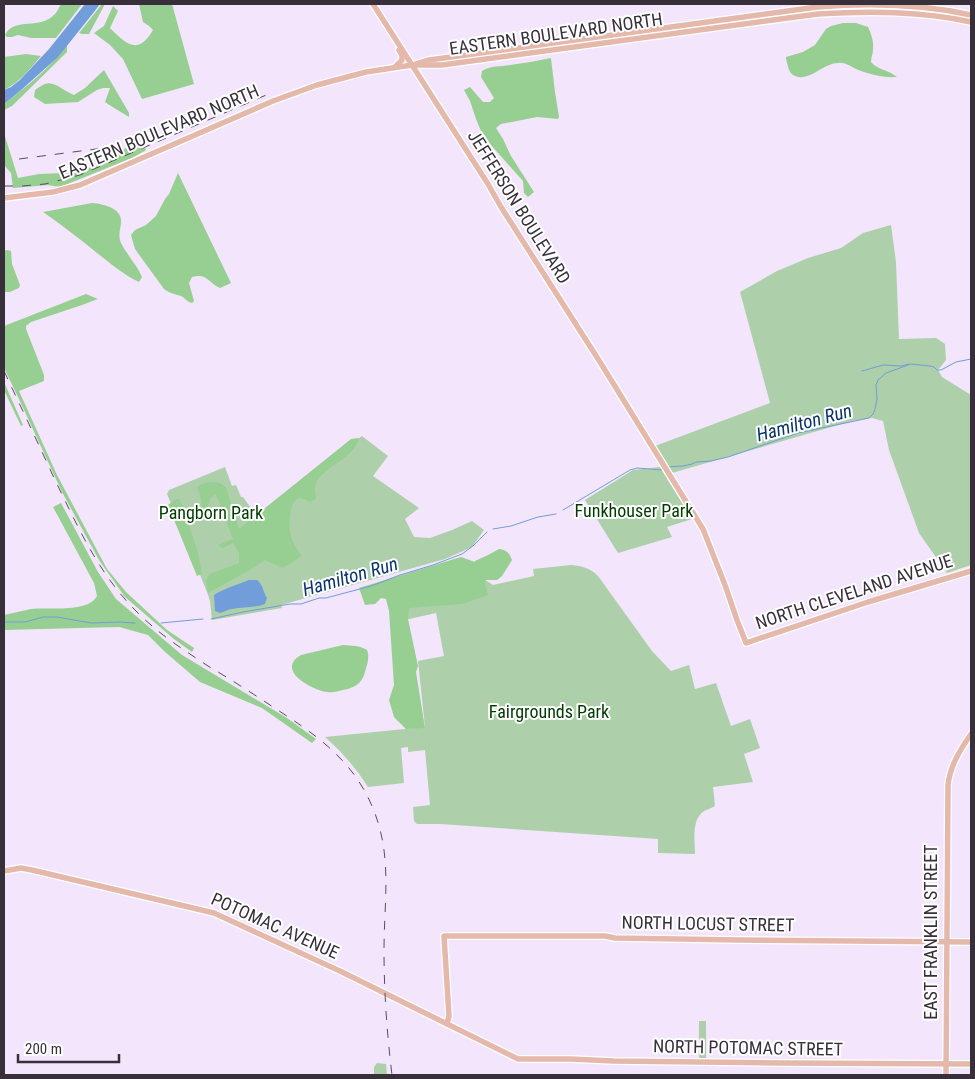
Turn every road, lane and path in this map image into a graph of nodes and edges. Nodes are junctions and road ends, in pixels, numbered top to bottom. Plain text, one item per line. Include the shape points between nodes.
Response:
1 (373, 4) edge
2 (919, 11) junction
3 (775, 13) junction
4 (818, 14) junction
5 (971, 16) edge
6 (971, 22) edge
7 (739, 25) junction
8 (624, 34) junction
9 (392, 35) junction
10 (589, 38) junction
11 (584, 45) junction
12 (556, 49) junction
13 (412, 65) junction
14 (442, 65) junction
15 (395, 67) junction
16 (428, 90) junction
17 (4, 198) edge
18 (971, 571) edge
19 (746, 642) joint
20 (971, 734) edge
21 (4, 871) edge
22 (946, 942) junction
23 (971, 942) edge
24 (447, 1024) junction
25 (518, 1059) joint
26 (946, 1064) junction
27 (971, 1064) edge
28 (946, 1075) edge

1 - 9 main road, JEFFERSON BOULEVARD
2 - 3 main road, EASTERN BOULEVARD NORTH via 860,5
2 - 4 main road, EASTERN BOULEVARD NORTH
2 - 5 main road, EASTERN BOULEVARD NORTH
2 - 6 main road, EASTERN BOULEVARD NORTH
3 - 4 main road
3 - 7 main road via 771,17
3 - 8 main road, EASTERN BOULEVARD NORTH
4 - 7 main road, EASTERN BOULEVARD NORTH
7 - 11 main road, EASTERN BOULEVARD NORTH
8 - 10 main road, EASTERN BOULEVARD NORTH
8 - 11 main road via 620,38
9 - 13 main road, JEFFERSON BOULEVARD
9 - 15 main road via 402,55 402,60
10 - 12 main road
10 - 13 main road, EASTERN BOULEVARD NORTH
11 - 12 main road, EASTERN BOULEVARD NORTH
12 - 14 main road, EASTERN BOULEVARD NORTH
13 - 14 main road, EASTERN BOULEVARD NORTH
13 - 15 main road, EASTERN BOULEVARD NORTH
13 - 16 main road, JEFFERSON BOULEVARD
14 - 16 main road via 423,71
15 - 17 main road, EASTERN BOULEVARD NORTH via 339,78 294,93 80,185
16 - 19 main road, JEFFERSON BOULEVARD via 703,529
18 - 19 main road, NORTH CLEVELAND AVENUE
20 - 22 main road, EAST FRANKLIN STREET via 959,752 948,780
21 - 24 main road, POTOMAC AVENUE via 32,870 214,913
22 - 23 main road, NORTH LOCUST STREET
22 - 24 main road, NORTH LOCUST STREET via 444,936
22 - 26 main road, EAST FRANKLIN STREET
24 - 25 main road, POTOMAC AVENUE
25 - 26 main road, NORTH POTOMAC STREET
26 - 27 main road, NORTH POTOMAC STREET
26 - 28 main road, EAST FRANKLIN STREET

